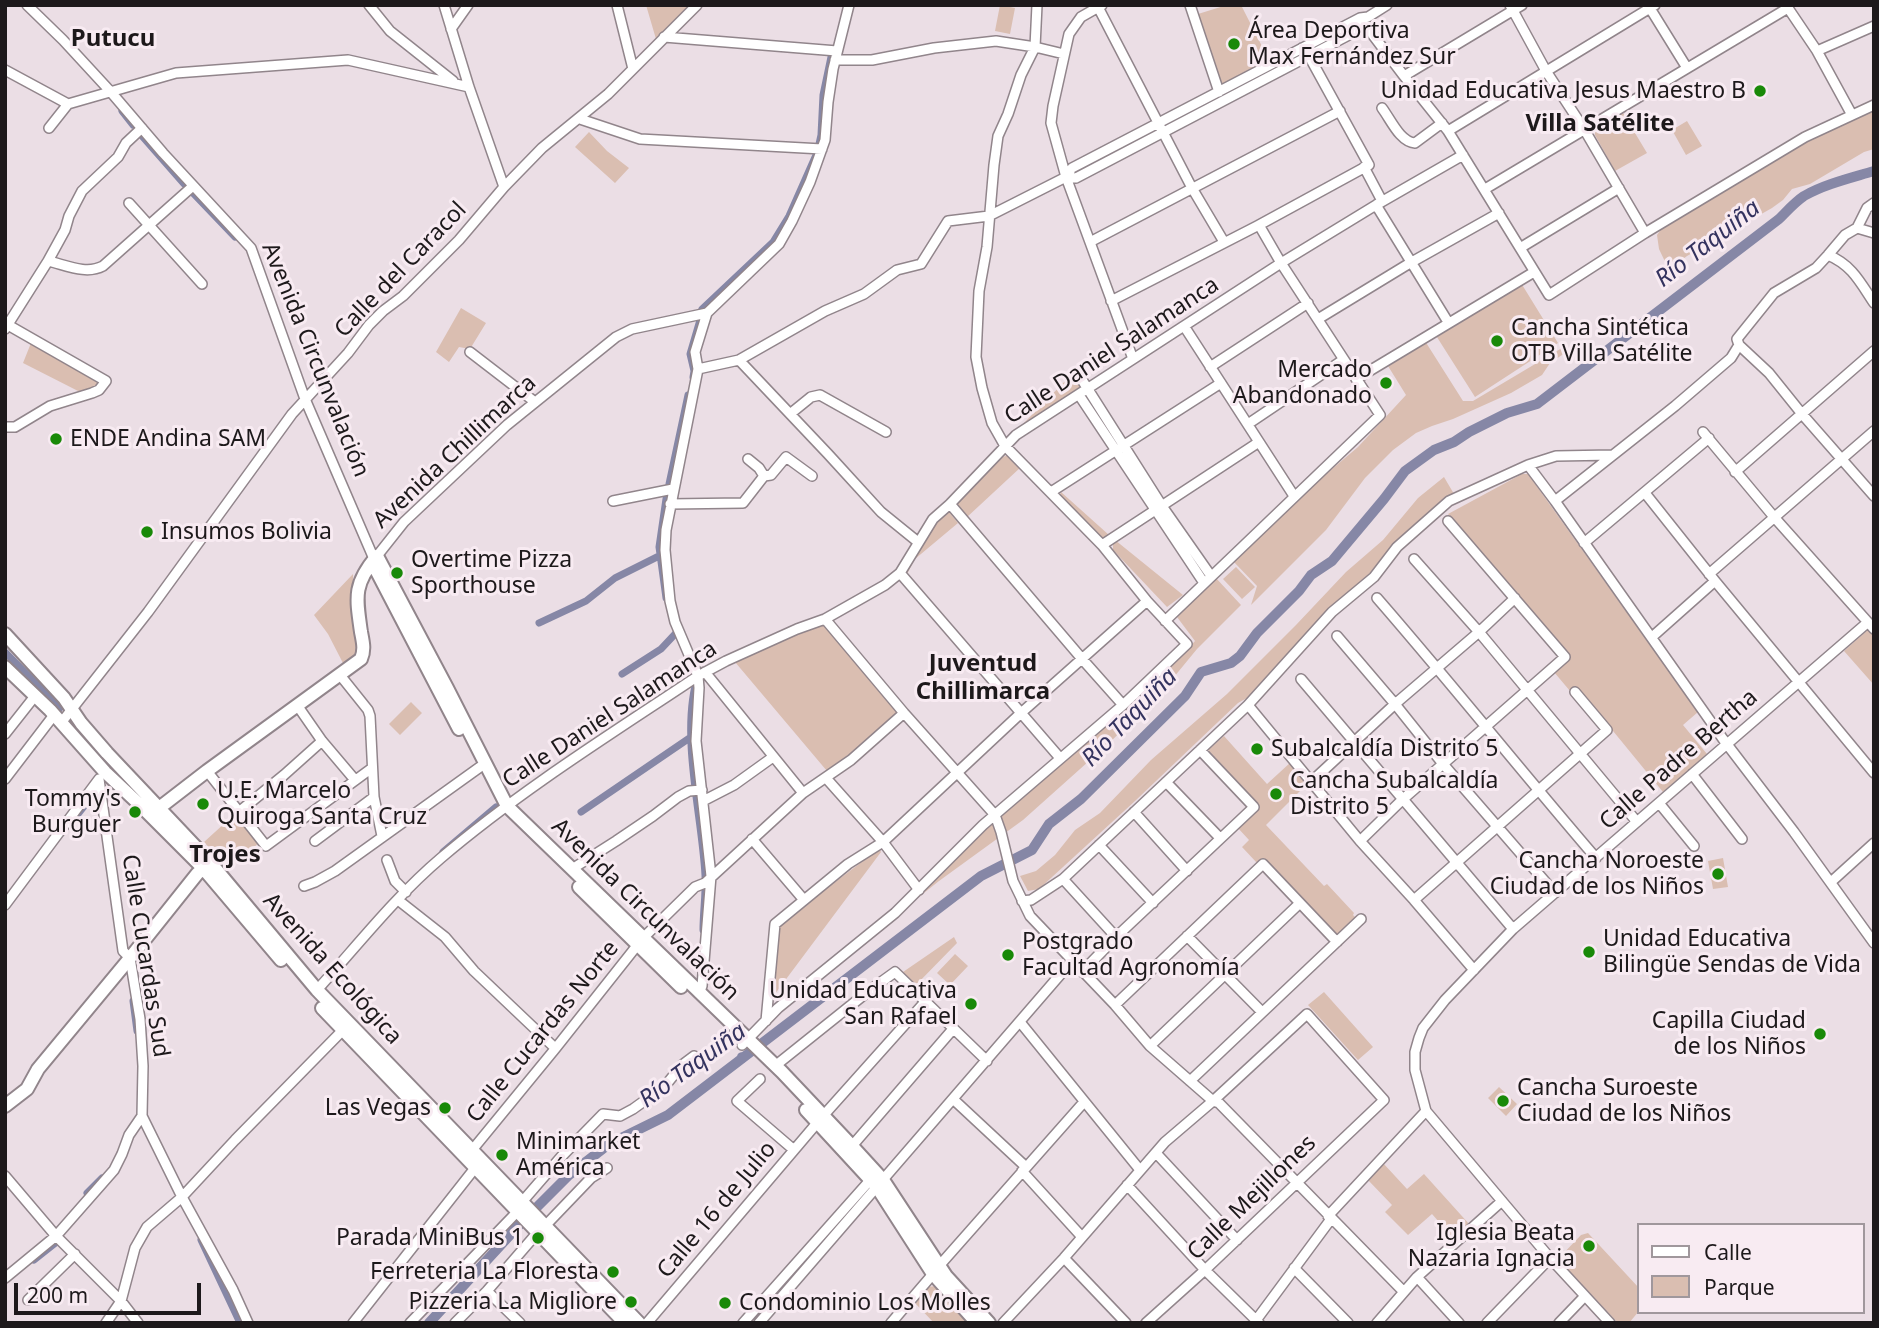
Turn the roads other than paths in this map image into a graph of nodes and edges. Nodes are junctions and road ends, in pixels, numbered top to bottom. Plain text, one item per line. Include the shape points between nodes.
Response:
1 (27, 5) edge
2 (369, 5) edge
3 (444, 5) edge
4 (468, 5) edge
5 (617, 5) edge
6 (697, 5) edge
7 (849, 5) edge
8 (1037, 5) edge
9 (1190, 5) edge
10 (1387, 5) edge
11 (1100, 6) edge
12 (1651, 6) edge
13 (1787, 6) edge
14 (1515, 7) edge
15 (1363, 22) junction
16 (1874, 26) edge
17 (451, 29) junction
18 (664, 37) junction
19 (1035, 47) junction
20 (1302, 48) junction
21 (1817, 51) junction
22 (1064, 54) junction
23 (836, 55) junction
24 (1309, 56) junction
25 (1687, 68) junction
26 (633, 69) junction
27 (5, 70) edge
28 (1546, 71) junction
29 (1404, 76) junction
30 (456, 84) junction
31 (469, 87) junction
32 (110, 91) junction
33 (1219, 92) junction
34 (68, 104) junction
35 (1874, 105) edge
36 (1382, 108) dead end
37 (1340, 111) junction
38 (1852, 115) junction
39 (580, 119) junction
40 (1442, 123) junction
41 (49, 128) dead end
42 (142, 128) junction
43 (1161, 128) junction
44 (1584, 130) junction
45 (1448, 131) junction
46 (822, 149) junction
47 (1463, 155) junction
48 (1364, 167) junction
49 (1066, 177) junction
50 (193, 186) junction
51 (504, 187) junction
52 (1192, 188) junction
53 (1619, 188) junction
54 (1485, 189) junction
55 (130, 203) dead end
56 (1379, 203) junction
57 (1874, 203) edge
58 (1499, 214) junction
59 (989, 216) junction
60 (149, 224) junction
61 (1259, 225) junction
62 (1857, 228) junction
63 (1645, 233) junction
64 (1874, 233) edge
65 (1090, 242) junction
66 (1224, 242) junction
67 (1520, 248) junction
68 (1828, 255) junction
69 (48, 261) junction
70 (1281, 263) junction
71 (1410, 263) junction
72 (1534, 272) junction
73 (202, 284) dead end
74 (1111, 300) junction
75 (1308, 303) junction
76 (1874, 303) edge
77 (707, 313) junction
78 (1318, 319) junction
79 (1448, 323) junction
80 (1184, 326) junction
81 (6, 327) edge
82 (1739, 345) junction
83 (1874, 351) edge
84 (470, 352) dead end
85 (1133, 359) junction
86 (739, 360) junction
87 (1343, 360) junction
88 (1210, 367) junction
89 (698, 369) junction
90 (1077, 372) dead end
91 (1356, 379) junction
92 (1221, 383) junction
93 (1083, 392) junction
94 (305, 399) junction
95 (535, 402) junction
96 (790, 414) junction
97 (1802, 414) junction
98 (1248, 424) junction
99 (5, 428) edge
100 (1874, 431) edge
101 (887, 432) dead end
102 (1259, 442) junction
103 (1005, 446) junction
104 (1119, 449) junction
105 (1614, 455) junction
106 (748, 459) dead end
107 (1841, 459) junction
108 (1528, 465) junction
109 (1735, 472) junction
110 (812, 475) dead end
111 (764, 476) junction
112 (673, 489) junction
113 (1051, 492) junction
114 (1645, 493) junction
115 (1294, 496) junction
116 (1874, 496) edge
117 (613, 501) dead end
118 (1555, 501) junction
119 (670, 504) junction
120 (950, 504) junction
121 (1158, 508) junction
122 (1774, 517) junction
123 (1448, 521) dead end
124 (918, 541) junction
125 (1584, 543) junction
126 (1102, 545) junction
127 (374, 559) junction
128 (1414, 559) dead end
129 (900, 573) junction
130 (1712, 578) junction
131 (1207, 580) junction
132 (1377, 597) dead end
133 (1515, 598) junction
134 (1147, 601) junction
135 (825, 619) junction
136 (1165, 621) junction
137 (1871, 626) edge
138 (1479, 632) junction
139 (5, 634) edge
140 (1337, 636) dead end
141 (1652, 637) junction
142 (1083, 660) junction
143 (5, 667) edge
144 (1438, 667) junction
145 (702, 674) junction
146 (340, 675) junction
147 (1301, 679) dead end
148 (1798, 682) junction
149 (1527, 691) junction
150 (1575, 692) dead end
151 (35, 696) junction
152 (1395, 704) junction
153 (297, 705) junction
154 (1123, 705) junction
155 (1248, 705) junction
156 (71, 708) junction
157 (904, 713) junction
158 (1021, 713) junction
159 (57, 719) junction
160 (1485, 727) junction
161 (5, 734) edge
162 (322, 741) junction
163 (1354, 742) junction
164 (1728, 745) junction
165 (1200, 750) junction
166 (1580, 753) junction
167 (773, 757) junction
168 (1060, 758) junction
169 (1443, 764) junction
170 (480, 767) junction
171 (372, 768) junction
172 (207, 771) junction
173 (1874, 773) edge
174 (957, 774) junction
175 (1692, 774) junction
176 (102, 776) junction
177 (826, 778) junction
178 (5, 779) edge
179 (355, 780) junction
180 (1166, 782) junction
181 (1311, 782) junction
182 (702, 790) junction
183 (1538, 790) junction
184 (803, 793) junction
185 (374, 797) junction
186 (1402, 800) junction
187 (703, 802) junction
188 (1659, 803) junction
189 (504, 808) junction
190 (155, 811) junction
191 (240, 811) junction
192 (1134, 812) junction
193 (995, 815) junction
194 (1637, 822) junction
195 (1497, 827) junction
196 (382, 836) junction
197 (1220, 838) junction
198 (751, 839) junction
199 (1742, 839) dead end
200 (315, 841) dead end
201 (1360, 841) junction
202 (883, 842) junction
203 (1874, 843) edge
204 (1099, 845) junction
205 (1694, 846) dead end
206 (1596, 858) junction
207 (387, 860) dead end
208 (1456, 862) junction
209 (207, 865) junction
210 (572, 869) junction
211 (1187, 871) junction
212 (711, 877) junction
213 (1063, 879) junction
214 (1831, 882) junction
215 (304, 886) dead end
216 (919, 890) junction
217 (406, 892) junction
218 (1555, 893) junction
219 (398, 900) junction
220 (804, 900) junction
221 (1414, 900) junction
222 (1022, 901) junction
223 (1153, 903) junction
224 (1300, 903) junction
225 (5, 905) edge
226 (1361, 919) dead end
227 (1513, 929) junction
228 (1187, 936) junction
229 (1116, 937) junction
230 (640, 942) junction
231 (1337, 942) junction
232 (1874, 943) edge
233 (130, 958) junction
234 (1072, 961) junction
235 (1474, 970) junction
236 (1082, 972) junction
237 (1225, 975) junction
238 (317, 990) junction
239 (699, 993) junction
240 (925, 1002) junction
241 (1115, 1005) junction
242 (1262, 1013) junction
243 (766, 1021) junction
244 (1020, 1022) junction
245 (341, 1024) junction
246 (953, 1029) junction
247 (747, 1045) junction
248 (1150, 1046) junction
249 (554, 1048) dead end
250 (694, 1056) dead end
251 (764, 1060) junction
252 (987, 1061) junction
253 (760, 1079) dead end
254 (1190, 1081) junction
255 (953, 1099) junction
256 (1213, 1101) junction
257 (1084, 1102) junction
258 (5, 1106) edge
259 (1426, 1111) junction
260 (142, 1116) junction
261 (820, 1119) junction
262 (852, 1146) junction
263 (472, 1149) junction
264 (794, 1150) junction
265 (1156, 1153) junction
266 (475, 1168) junction
267 (607, 1168) dead end
268 (1024, 1169) junction
269 (1140, 1170) junction
270 (5, 1177) edge
271 (879, 1179) junction
272 (496, 1181) junction
273 (1296, 1182) junction
274 (1127, 1185) junction
275 (183, 1197) junction
276 (1502, 1200) junction
277 (530, 1217) junction
278 (1329, 1217) junction
279 (56, 1236) junction
280 (1082, 1237) junction
281 (1237, 1240) junction
282 (75, 1254) junction
283 (1064, 1258) junction
284 (1550, 1258) junction
285 (1294, 1268) junction
286 (936, 1270) junction
287 (1205, 1270) junction
288 (1417, 1277) junction
289 (5, 1278) edge
290 (487, 1290) junction
291 (1404, 1292) junction
292 (1585, 1296) junction
293 (28, 1300) dead end
294 (121, 1301) junction
295 (620, 1318) edge
296 (1256, 1322) edge
297 (106, 1323) edge
298 (138, 1323) edge
299 (248, 1323) edge
300 (353, 1323) edge
301 (410, 1323) edge
302 (455, 1323) edge
303 (520, 1323) edge
304 (639, 1323) edge
305 (647, 1323) edge
306 (743, 1323) edge
307 (759, 1323) edge
308 (891, 1323) edge
309 (977, 1323) edge
310 (989, 1323) edge
311 (1003, 1323) edge
312 (1126, 1323) edge
313 (1146, 1323) edge
314 (1348, 1323) edge
315 (1377, 1323) edge
316 (1460, 1323) edge
317 (1487, 1323) edge
318 (1559, 1323) edge
319 (1609, 1323) edge

1 - 32 street, Avenida Circunvalación
2 - 30 street via 390,31
3 - 17 street
4 - 17 street
5 - 26 street
6 - 18 street, Calle del Caracol
7 - 23 street
8 - 19 street
9 - 33 street
10 - 15 street
11 - 22 street via 1081,18 1069,34
11 - 43 street
12 - 25 street
12 - 28 street
13 - 21 street
13 - 25 street
14 - 28 street
14 - 29 street
15 - 20 street
15 - 24 street
15 - 29 street
16 - 21 street
17 - 31 street
18 - 23 street
18 - 26 street, Calle del Caracol
19 - 22 street
19 - 23 street via 996,41 872,60
19 - 59 street via 998,136
20 - 24 street
20 - 33 street
21 - 38 street
22 - 49 street via 1051,123
23 - 46 street
24 - 37 street
24 - 43 street
25 - 44 street
26 - 39 street, Calle del Caracol
27 - 34 street
28 - 44 street
28 - 45 street
29 - 40 street
30 - 31 street
30 - 32 street via 348,60 176,72
31 - 51 street
32 - 34 street
32 - 42 street, Avenida Circunvalación
33 - 43 street
34 - 41 street
35 - 38 street
36 - 40 street via 1410,143
37 - 48 street via 1369,165
37 - 52 street
38 - 63 street via 1805,136
39 - 46 street via 640,139
39 - 51 street, Calle del Caracol via 542,148
40 - 45 street
42 - 50 street, Avenida Circunvalación
42 - 69 street via 82,191
43 - 49 street via 1072,168
43 - 52 street
44 - 53 street
44 - 54 street
45 - 47 street
46 - 77 street via 779,244
47 - 54 street
47 - 56 street, Calle Daniel Salamanca
48 - 56 street
48 - 61 street
49 - 59 street
49 - 65 street
50 - 60 street
50 - 94 street, Avenida Circunvalación via 251,248
51 - 94 street, Calle del Caracol via 459,240 369,325
52 - 65 street
52 - 66 street
53 - 63 street
53 - 67 street
54 - 58 street
55 - 60 street
56 - 70 street, Calle Daniel Salamanca
56 - 71 street
57 - 62 street
58 - 67 street
58 - 71 street
59 - 86 street via 948,221 921,264 897,270 864,294
59 - 103 street via 976,357 992,423
60 - 69 street via 94,271
60 - 73 street
61 - 66 street
61 - 70 street
62 - 64 street
62 - 68 street via 1844,235
63 - 72 street via 1549,295
65 - 74 street
66 - 74 street
67 - 72 street
68 - 76 street via 1843,261
68 - 82 street via 1816,268 1774,293 1737,339
69 - 81 street
70 - 75 street
70 - 80 street, Calle Daniel Salamanca
71 - 78 street
71 - 79 street
72 - 79 street
74 - 85 street
75 - 78 street
75 - 88 street
77 - 89 street via 695,352
77 - 95 street, Avenida Chillimarca via 632,329 616,337
78 - 87 street
79 - 91 street
80 - 85 street, Calle Daniel Salamanca
80 - 88 street
81 - 99 street via 106,382 99,390
82 - 97 street
82 - 105 street via 1731,358
83 - 97 street
84 - 95 street
85 - 93 street, Calle Daniel Salamanca
86 - 89 street
86 - 96 street
87 - 91 street
87 - 98 street
88 - 92 street
89 - 112 street
90 - 93 street
91 - 115 street via 1380,415
92 - 98 street
92 - 104 street
93 - 103 street, Calle Daniel Salamanca
93 - 104 street
94 - 127 street, Avenida Circunvalación
94 - 156 street, Calle del Caracol
95 - 127 street, Avenida Chillimarca via 413,514
96 - 101 street via 820,395
96 - 124 street via 881,512
97 - 107 street
97 - 109 street
98 - 102 street
100 - 107 street
102 - 115 street
102 - 121 street
103 - 113 street
103 - 120 street, Calle Daniel Salamanca
104 - 113 street
104 - 121 street
105 - 108 street via 1556,456
105 - 118 street
106 - 111 street
107 - 116 street
107 - 122 street
108 - 118 street
108 - 155 street via 1449,501 1397,547 1374,577 1332,612
109 - 114 street via 1706,435
109 - 122 street
110 - 111 street via 786,457 771,475
111 - 119 street via 743,503
112 - 117 street
112 - 119 street
113 - 126 street
114 - 125 street
114 - 130 street
115 - 131 street
118 - 125 street
119 - 145 street via 665,550 670,601 675,622
120 - 124 street, Calle Daniel Salamanca
120 - 142 street
121 - 126 street
121 - 131 street
122 - 130 street
122 - 137 street
123 - 133 street
124 - 129 street, Calle Daniel Salamanca
125 - 141 street
126 - 134 street
127 - 146 main road, Avenida Chillimarca via 358,587 364,652
127 - 170 main road, Avenida Circunvalación
127 - 189 main road, Avenida Circunvalación via 435,658
128 - 138 street
129 - 135 street, Calle Daniel Salamanca
129 - 158 street
130 - 141 street
130 - 148 street
131 - 136 street
132 - 144 street
133 - 138 street
133 - 149 street via 1565,657
134 - 136 street
134 - 142 street
135 - 145 street, Calle Daniel Salamanca
135 - 157 street
136 - 154 street via 1186,644
137 - 148 street, Calle Padre Bertha
138 - 144 street
138 - 149 street
139 - 156 main road, Avenida Ecológica
140 - 152 street
141 - 164 street
142 - 154 street
142 - 158 street
143 - 151 main road, Avenida Ecológica
144 - 152 street
144 - 160 street
145 - 167 street
145 - 182 street via 696,741
145 - 189 street, Calle Daniel Salamanca
146 - 153 main road, Avenida Chillimarca
146 - 171 street via 369,713
147 - 163 street
148 - 164 street, Calle Padre Bertha
148 - 173 street
149 - 160 street
149 - 166 street
150 - 166 street via 1607,730
151 - 159 main road, Avenida Ecológica
151 - 161 street
152 - 163 street
152 - 169 street
153 - 162 street
153 - 172 main road, Avenida Chillimarca
154 - 168 street
155 - 165 street
155 - 181 street
156 - 159 street, Calle del Caracol
156 - 190 main road, Avenida Ecológica
157 - 174 street
157 - 177 street, Calle Cucardas Norte
158 - 168 street
158 - 174 street
159 - 176 main road, Avenida Ecológica
159 - 178 street, Calle del Caracol
160 - 169 street
160 - 183 street
162 - 179 street
162 - 191 street
163 - 181 street
163 - 186 street
164 - 175 street, Calle Padre Bertha
164 - 214 street
165 - 180 street
165 - 197 street via 1254,807
166 - 183 street
166 - 194 street
167 - 184 street
167 - 187 street
168 - 193 street
169 - 186 street
169 - 195 street
170 - 189 main road, Avenida Circunvalación
170 - 196 street
171 - 179 street
171 - 185 street
172 - 190 main road, Avenida Chillimarca
172 - 191 street
174 - 193 street
174 - 202 street
175 - 188 street, Calle Padre Bertha
175 - 199 street
176 - 190 main road, Avenida Ecológica
176 - 225 street
176 - 233 street, Calle Cucardas Sud via 123,951
177 - 184 street, Calle Cucardas Norte
177 - 202 street
179 - 191 street via 266,846
180 - 192 street
180 - 197 street
181 - 201 street
182 - 187 street
182 - 210 street via 678,796
183 - 195 street
183 - 206 street
184 - 198 street, Calle Cucardas Norte
185 - 196 street
185 - 200 street
186 - 201 street
186 - 208 street
187 - 212 street
188 - 194 street, Calle Padre Bertha
188 - 205 street
189 - 210 main road, Avenida Circunvalación
189 - 217 street, Calle Daniel Salamanca
189 - 230 main road, Avenida Circunvalación
190 - 209 main road, Avenida Ecológica
192 - 204 street
192 - 211 street
193 - 216 street
193 - 222 street
194 - 206 street, Calle Padre Bertha
195 - 208 street
195 - 218 street
196 - 215 street via 335,871
197 - 211 street
198 - 212 street, Calle Cucardas Norte
198 - 220 street
201 - 221 street
202 - 216 street
202 - 220 street
203 - 214 street
204 - 213 street
204 - 223 street
206 - 218 street, Calle Padre Bertha
207 - 217 street via 395,881
208 - 221 street
208 - 227 street
209 - 233 main road
209 - 238 main road, Avenida Ecológica
209 - 245 main road, Avenida Ecológica
210 - 230 main road, Avenida Circunvalación
211 - 223 street
212 - 230 street, Calle Cucardas Norte
212 - 239 street
213 - 222 street
213 - 229 street
214 - 232 street
216 - 243 street
217 - 219 street, Calle Daniel Salamanca
218 - 227 street, Calle Padre Bertha
219 - 238 street, Calle Daniel Salamanca
219 - 249 street via 445,937
220 - 243 street via 775,923
221 - 235 street
222 - 234 street
223 - 229 street
224 - 228 street via 1262,864
224 - 231 street
224 - 237 street
226 - 231 street
227 - 235 street, Calle Padre Bertha
228 - 237 street
228 - 241 street
229 - 236 street
230 - 239 main road, Avenida Circunvalación
230 - 247 main road, Avenida Circunvalación
230 - 263 street, Calle Cucardas Norte
231 - 242 street
233 - 258 main road via 38,1069 27,1089
233 - 260 street, Calle Cucardas Sud via 143,1066
234 - 236 street
234 - 244 street
235 - 259 street, Calle Padre Bertha via 1432,1016 1419,1038 1415,1070
236 - 241 street
237 - 242 street
237 - 248 street
238 - 245 main road, Avenida Ecológica
239 - 247 main road, Avenida Circunvalación
240 - 246 street
240 - 251 street via 895,972
240 - 261 street, Calle 16 de Julio
241 - 248 street
242 - 254 street
243 - 247 street
244 - 252 street
244 - 257 street
245 - 263 main road, Avenida Ecológica
245 - 266 main road, Avenida Ecológica
245 - 275 street
246 - 252 street
246 - 262 street
247 - 251 main road, Avenida Circunvalación
248 - 254 street
250 - 277 street via 666,1086 634,1110 620,1116 603,1114 561,1157
251 - 261 main road, Avenida Circunvalación via 776,1078
252 - 255 street
253 - 264 street via 737,1101
254 - 256 street
255 - 268 street
255 - 271 street
256 - 265 street
256 - 273 street
256 - 273 street, Calle Mejillones via 1307,1014 1384,1100
257 - 268 street
257 - 269 street
259 - 276 street, Calle Padre Bertha
259 - 278 street
260 - 275 street, Calle Cucardas Sud
260 - 279 street via 114,1171
261 - 262 main road, Avenida Circunvalación
261 - 264 street, Calle 16 de Julio
261 - 271 main road, Avenida Circunvalación
262 - 271 main road, Avenida Circunvalación
263 - 272 main road, Avenida Ecológica
264 - 305 street, Calle 16 de Julio
265 - 269 street
265 - 281 street
266 - 272 main road, Avenida Ecológica
266 - 300 street
267 - 277 street
268 - 280 street
268 - 286 street
269 - 274 street
270 - 279 street
271 - 286 main road, Avenida Circunvalación
271 - 306 street
271 - 307 street
272 - 277 main road, Avenida Ecológica
273 - 278 street
273 - 281 street, Calle Mejillones
274 - 280 street
274 - 287 street
275 - 294 street via 147,1227 135,1248
275 - 299 street, Calle Cucardas Sud
276 - 284 street, Calle Padre Bertha
276 - 288 street
277 - 290 street
277 - 295 main road, Avenida Ecológica
277 - 301 street
278 - 285 street
278 - 291 street
279 - 282 street
279 - 289 street
280 - 283 street
281 - 287 street, Calle Mejillones
282 - 293 street
282 - 294 street
283 - 311 street
283 - 312 street
284 - 292 street, Calle Padre Bertha
284 - 317 street
285 - 296 street
285 - 314 street
286 - 308 street
286 - 309 main road, Avenida Circunvalación
286 - 310 main road, Avenida Circunvalación
287 - 296 street
287 - 313 street, Calle Mejillones
288 - 291 street
288 - 316 street
290 - 302 street
290 - 303 street
291 - 315 street
292 - 318 street
292 - 319 street, Calle Padre Bertha
294 - 297 street
294 - 298 street
295 - 304 main road, Avenida Ecológica

